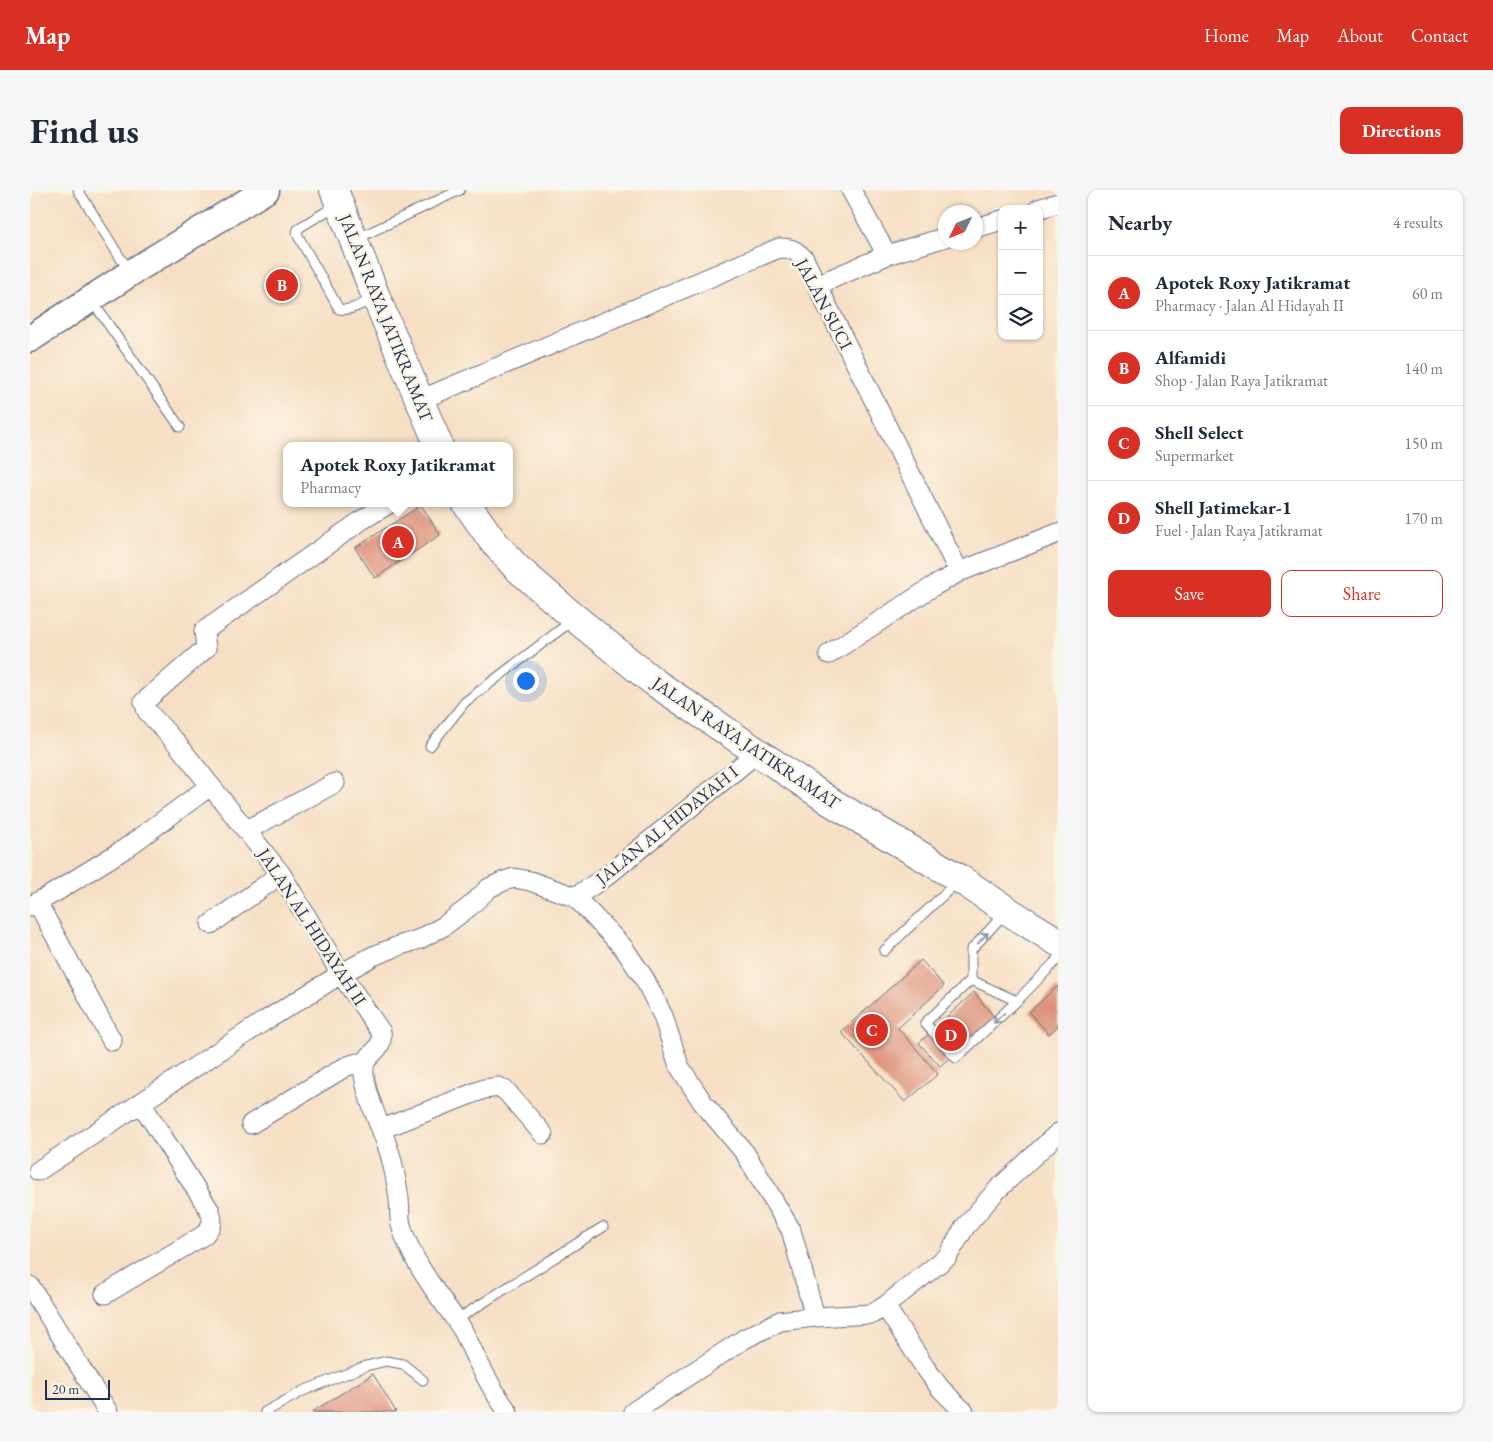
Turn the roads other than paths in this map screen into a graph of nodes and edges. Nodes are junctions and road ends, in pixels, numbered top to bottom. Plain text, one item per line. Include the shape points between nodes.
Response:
1 (78, 190) edge
2 (266, 190) edge
3 (460, 190) edge
4 (851, 190) edge
5 (337, 197) edge
6 (1058, 202) edge
7 (1043, 207) edge
8 (998, 221) edge
9 (983, 226) edge
10 (938, 239) edge
11 (354, 240) junction
12 (887, 255) junction
13 (132, 272) junction
14 (817, 285) junction
15 (376, 297) junction
16 (91, 299) junction
17 (30, 339) edge
18 (420, 400) junction
19 (180, 427) dead end
20 (437, 442) edge
21 (383, 507) edge
22 (469, 507) edge
23 (1058, 533) edge
24 (959, 572) junction
25 (575, 618) junction
26 (829, 654) dead end
27 (430, 746) dead end
28 (758, 752) junction
29 (335, 783) dead end
30 (210, 786) junction
31 (247, 830) junction
32 (281, 874) junction
33 (960, 879) junction
34 (575, 897) junction
35 (34, 904) edge
36 (1008, 911) junction
37 (211, 924) dead end
38 (1058, 942) edge
39 (884, 951) dead end
40 (1058, 959) edge
41 (341, 974) junction
42 (971, 980) junction
43 (1017, 1002) junction
44 (112, 1041) dead end
45 (364, 1065) junction
46 (141, 1103) junction
47 (251, 1124) dead end
48 (382, 1129) junction
49 (1058, 1133) edge
50 (543, 1134) dead end
51 (38, 1170) dead end
52 (603, 1227) dead end
53 (30, 1286) edge
54 (106, 1294) dead end
55 (885, 1306) junction
56 (815, 1317) junction
57 (456, 1320) junction
58 (423, 1380) dead end
59 (108, 1412) edge
60 (265, 1412) edge
61 (508, 1412) edge
62 (633, 1412) edge
63 (964, 1412) edge

1 - 13 lane
2 - 13 street
3 - 11 lane
4 - 12 street
5 - 11 main road, JALAN RAYA JATIKRAMAT
5 - 15 lane via 298,229 297,234 339,308 351,309
6 - 7 street
8 - 9 street
10 - 12 street
11 - 15 main road, JALAN RAYA JATIKRAMAT
12 - 14 street
13 - 16 street
14 - 18 street, JALAN SUCI via 804,259 795,250 779,248
14 - 24 street, JALAN SUCI
15 - 18 main road, JALAN RAYA JATIKRAMAT
16 - 17 street
16 - 19 lane
18 - 20 main road, JALAN RAYA JATIKRAMAT
21 - 30 street, JALAN AL HIDAYAH II via 204,631 206,648 144,702 147,711
22 - 25 main road, JALAN RAYA JATIKRAMAT via 516,567
23 - 24 street
24 - 26 street via 932,586
25 - 27 lane via 465,702
25 - 28 main road, JALAN RAYA JATIKRAMAT via 654,682
28 - 33 main road, JALAN RAYA JATIKRAMAT via 831,802
28 - 34 street, JALAN AL HIDAYAH I via 604,878
29 - 31 street
30 - 31 street, JALAN AL HIDAYAH II
30 - 35 street via 126,848
31 - 32 street, JALAN AL HIDAYAH II
32 - 37 street
32 - 41 street, JALAN AL HIDAYAH II
33 - 36 main road, JALAN RAYA JATIKRAMAT
33 - 39 lane
34 - 41 street via 530,881 514,878 504,881 489,888 444,926 420,939 373,956
34 - 56 street via 623,947 644,978 663,1016 679,1066 703,1103 745,1153 791,1230
35 - 44 street
36 - 38 main road, JALAN RAYA JATIKRAMAT
42 -> 36 lane via 971,950
40 - 43 lane
41 - 45 street, JALAN AL HIDAYAH II via 381,1032 379,1046
41 - 46 street
42 - 43 lane
43 -> 42 lane via 956,1058 925,1023
45 - 47 street via 357,1063 345,1067
45 - 48 street via 368,1096
46 - 51 street
46 - 54 street via 210,1211 213,1221 204,1235
48 - 50 street via 484,1089 499,1087
48 - 57 street via 396,1174 400,1223 408,1244
49 - 55 street via 996,1191 965,1227 947,1257
52 - 57 lane
53 - 59 street
55 - 56 street via 872,1314
55 - 63 street via 940,1388
56 - 62 street via 780,1321 744,1338
57 - 61 street
58 - 60 lane via 403,1364 386,1361 303,1391

